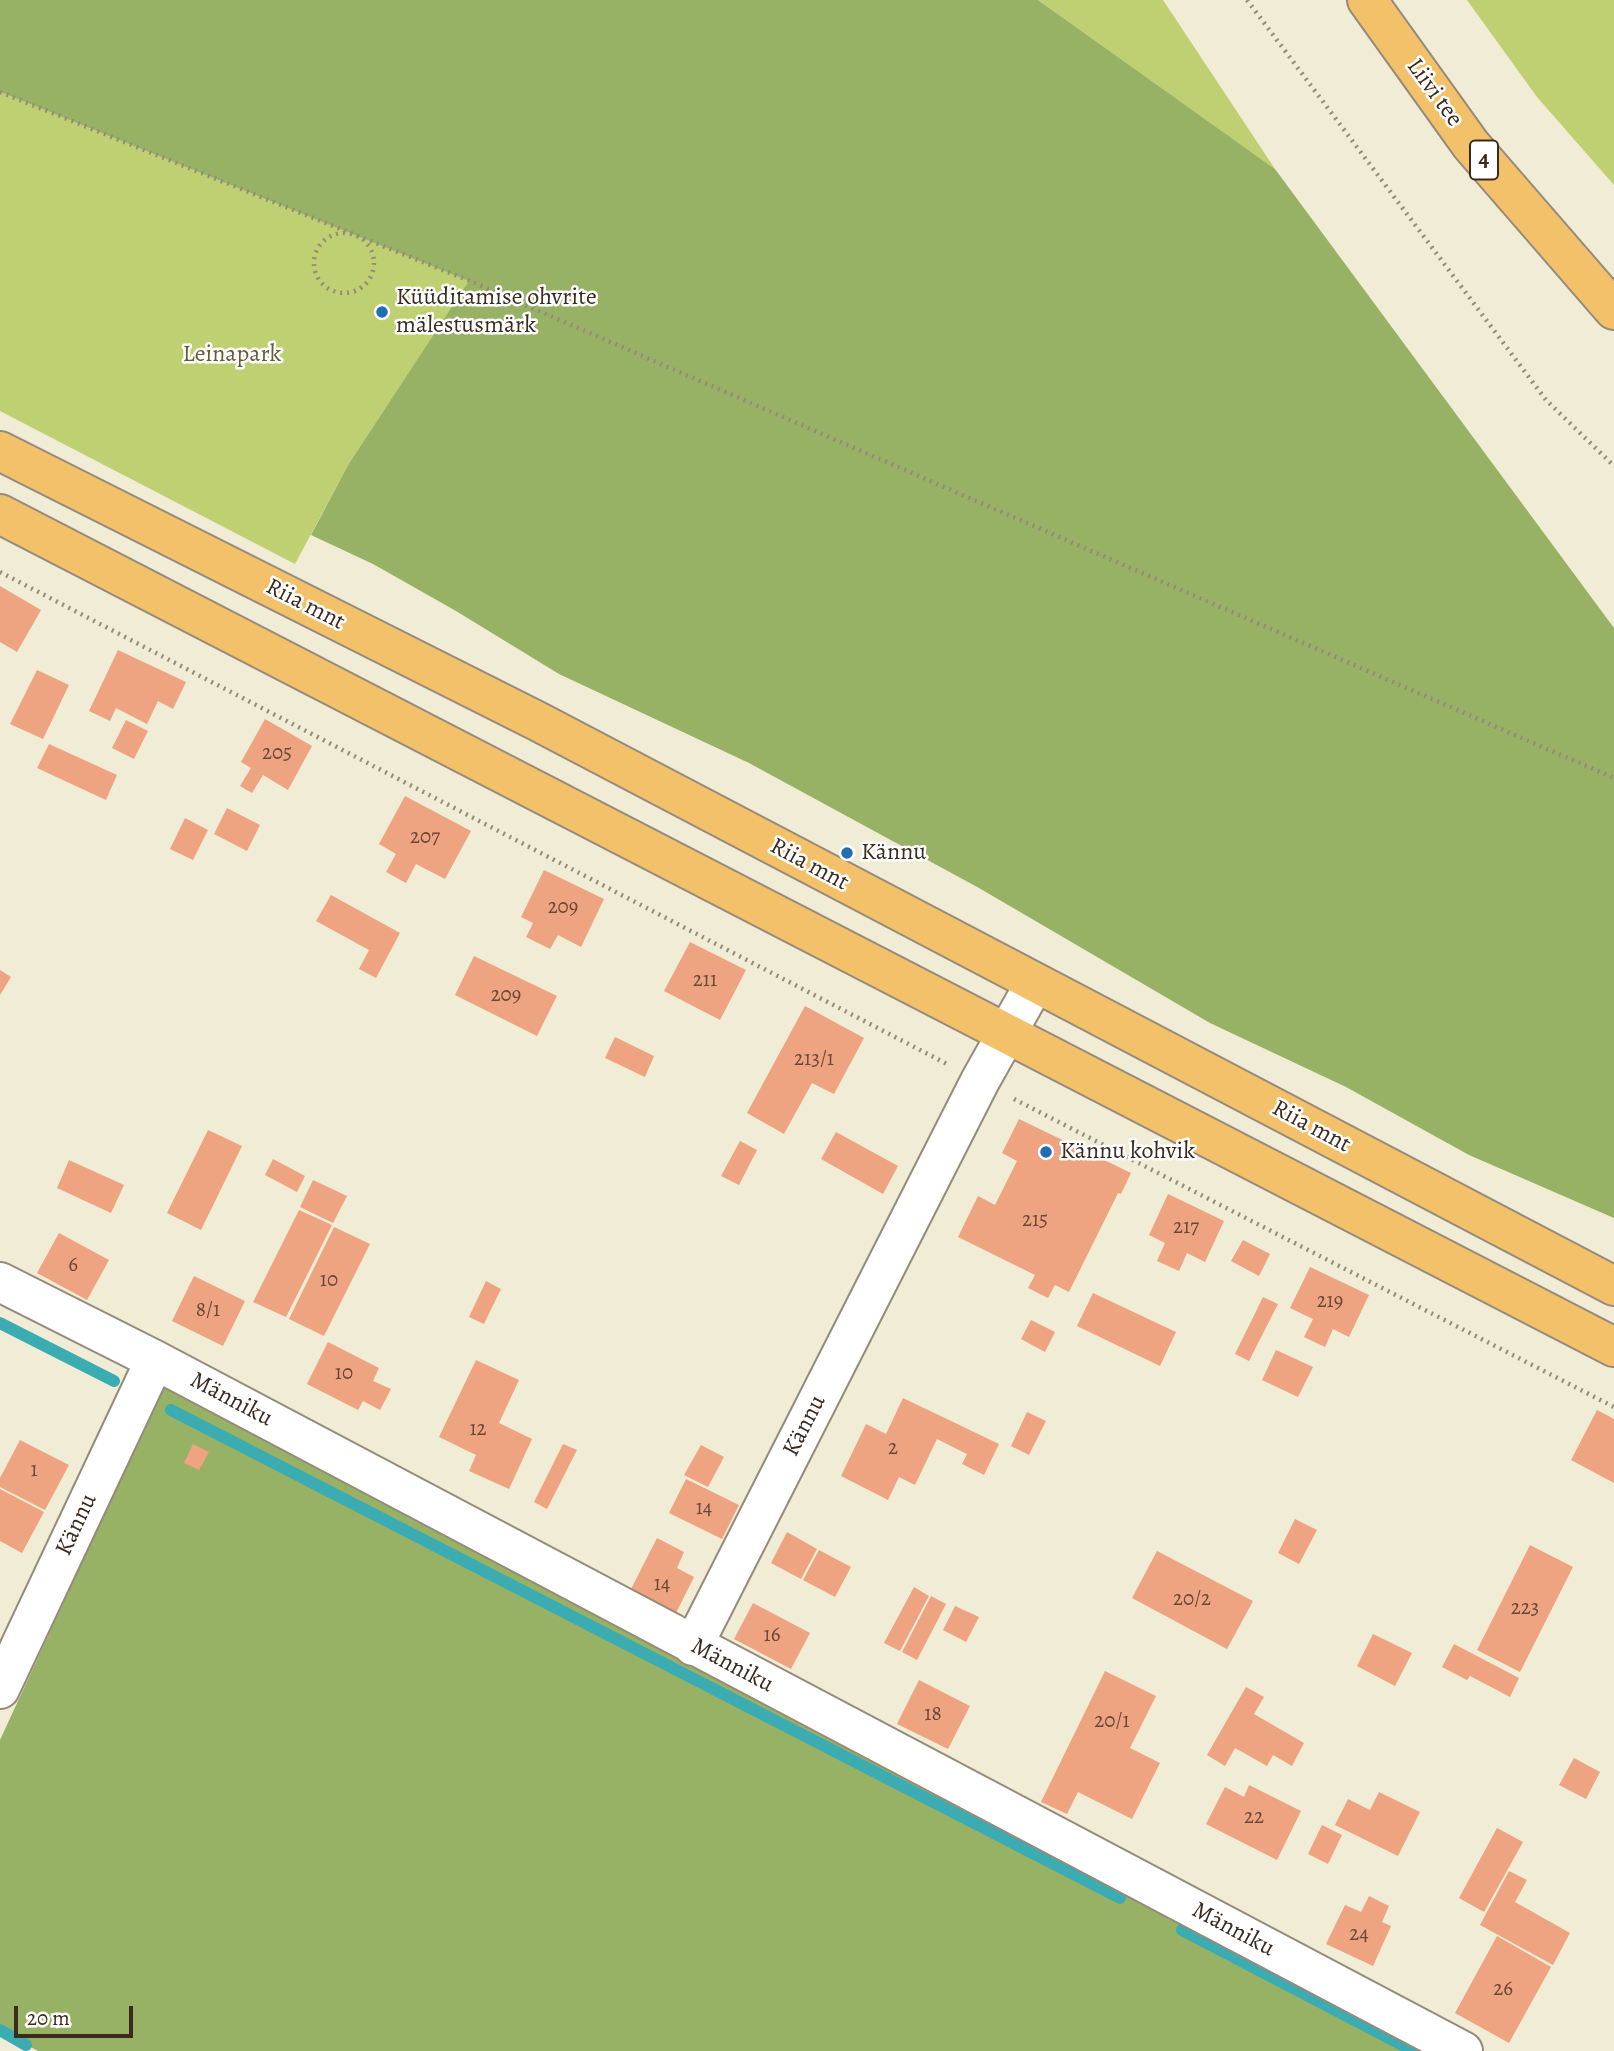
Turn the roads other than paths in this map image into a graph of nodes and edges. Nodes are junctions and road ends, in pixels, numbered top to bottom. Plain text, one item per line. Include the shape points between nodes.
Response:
1 (1367, 0) edge
2 (1614, 310) edge
3 (0, 451) edge
4 (0, 514) edge
5 (1035, 983) junction
6 (1006, 1035) junction
7 (0, 1282) edge
8 (1614, 1286) edge
9 (1614, 1347) edge
10 (155, 1360) junction
11 (693, 1646) junction
12 (0, 1689) edge
13 (1463, 2051) edge

1 - 2 main road, Liivi tee / 4 via 1472,145
3 - 5 main road, Riia mnt via 540,722
4 - 6 main road
5 - 6 street, Kännu
5 - 8 main road, Riia mnt
6 - 9 main road
6 - 11 street, Kännu
7 - 10 street, Männiku
10 - 11 street, Männiku
10 - 12 street, Kännu
11 - 13 street, Männiku

